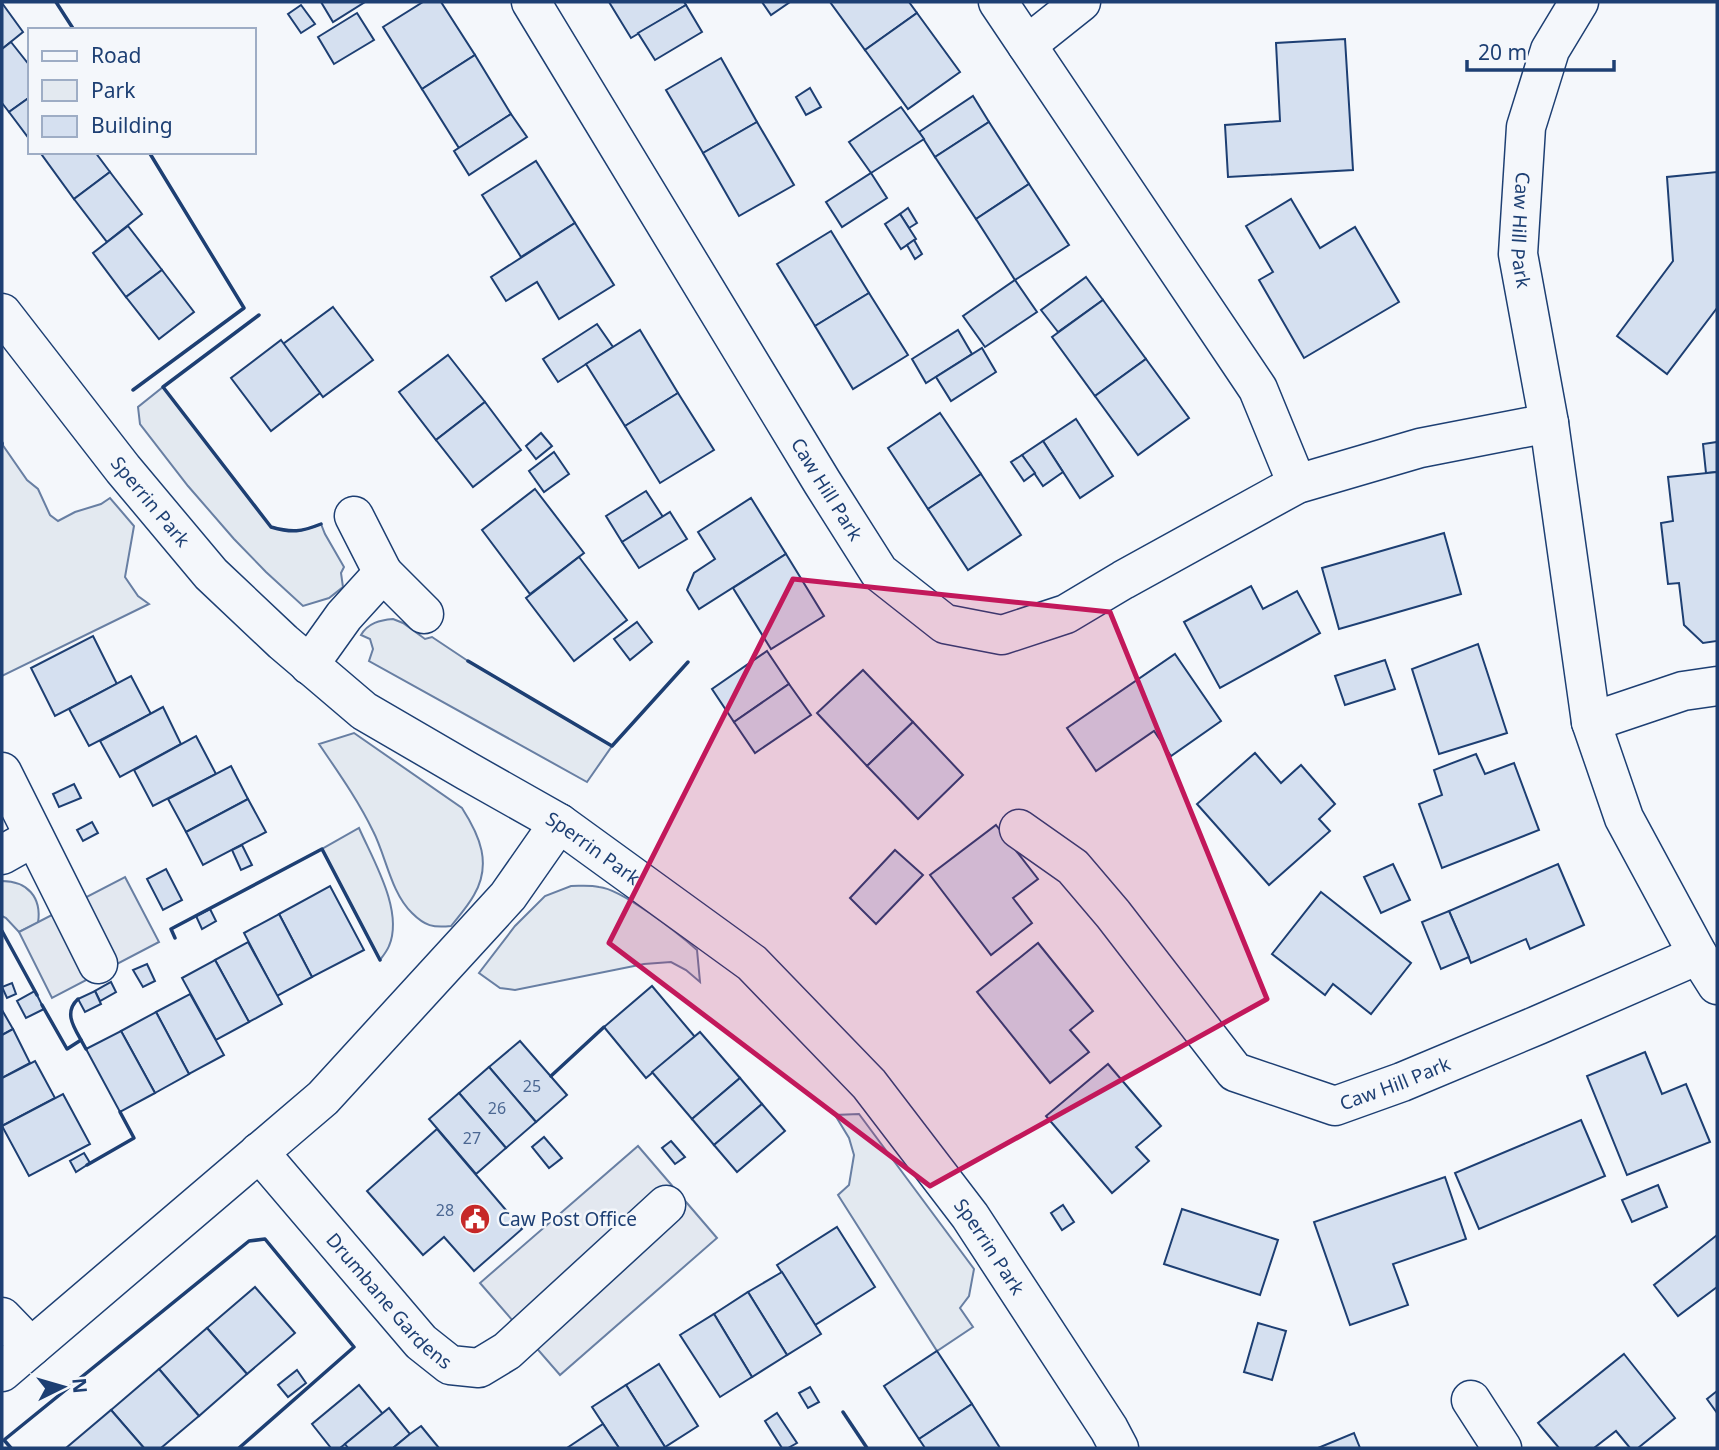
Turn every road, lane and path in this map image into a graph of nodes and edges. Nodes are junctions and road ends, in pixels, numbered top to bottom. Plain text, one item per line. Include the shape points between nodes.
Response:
1 (531, 2) edge
2 (998, 2) edge
3 (1081, 2) edge
4 (1579, 2) edge
5 (1027, 46) junction
6 (2, 313) edge
7 (1549, 423) junction
8 (1297, 484) junction
9 (354, 516) dead end
10 (383, 573) junction
11 (424, 614) dead end
12 (309, 664) junction
13 (1717, 686) edge
14 (1591, 722) junction
15 (2, 772) edge
16 (559, 823) junction
17 (1018, 830) dead end
18 (18, 846) edge
19 (98, 964) dead end
20 (1708, 970) edge
21 (259, 1152) junction
22 (666, 1205) dead end
23 (2, 1317) edge
24 (31, 1347) junction
25 (2, 1372) edge
26 (1471, 1400) dead end
27 (1119, 1448) edge
28 (1502, 1448) edge

1 - 8 street, Caw Hill Park via 879,572 945,624 1002,635 1066,614
2 - 5 street
3 - 5 street
4 - 7 street, Caw Hill Park via 1550,50 1526,127 1518,254
5 - 8 street via 1258,389
6 - 12 street, Sperrin Park via 211,574
7 - 8 street, Caw Hill Park via 1420,448
7 - 14 street, Caw Hill Park
9 - 10 street
10 - 11 street
10 - 12 street
12 - 16 street, Sperrin Park via 364,710
13 - 14 street via 1683,691
14 - 20 street, Caw Hill Park via 1624,818
15 - 18 street
16 - 21 street via 508,896 323,1098
16 - 27 street, Sperrin Park via 752,963 869,1084 970,1216
17 - 20 street, Caw Hill Park via 1073,867 1235,1072 1335,1106
18 - 19 street
21 - 22 street, Drumbane Gardens via 421,1342 450,1365 479,1368 508,1351
21 - 24 street
23 - 24 street
24 - 25 street
26 - 28 street

